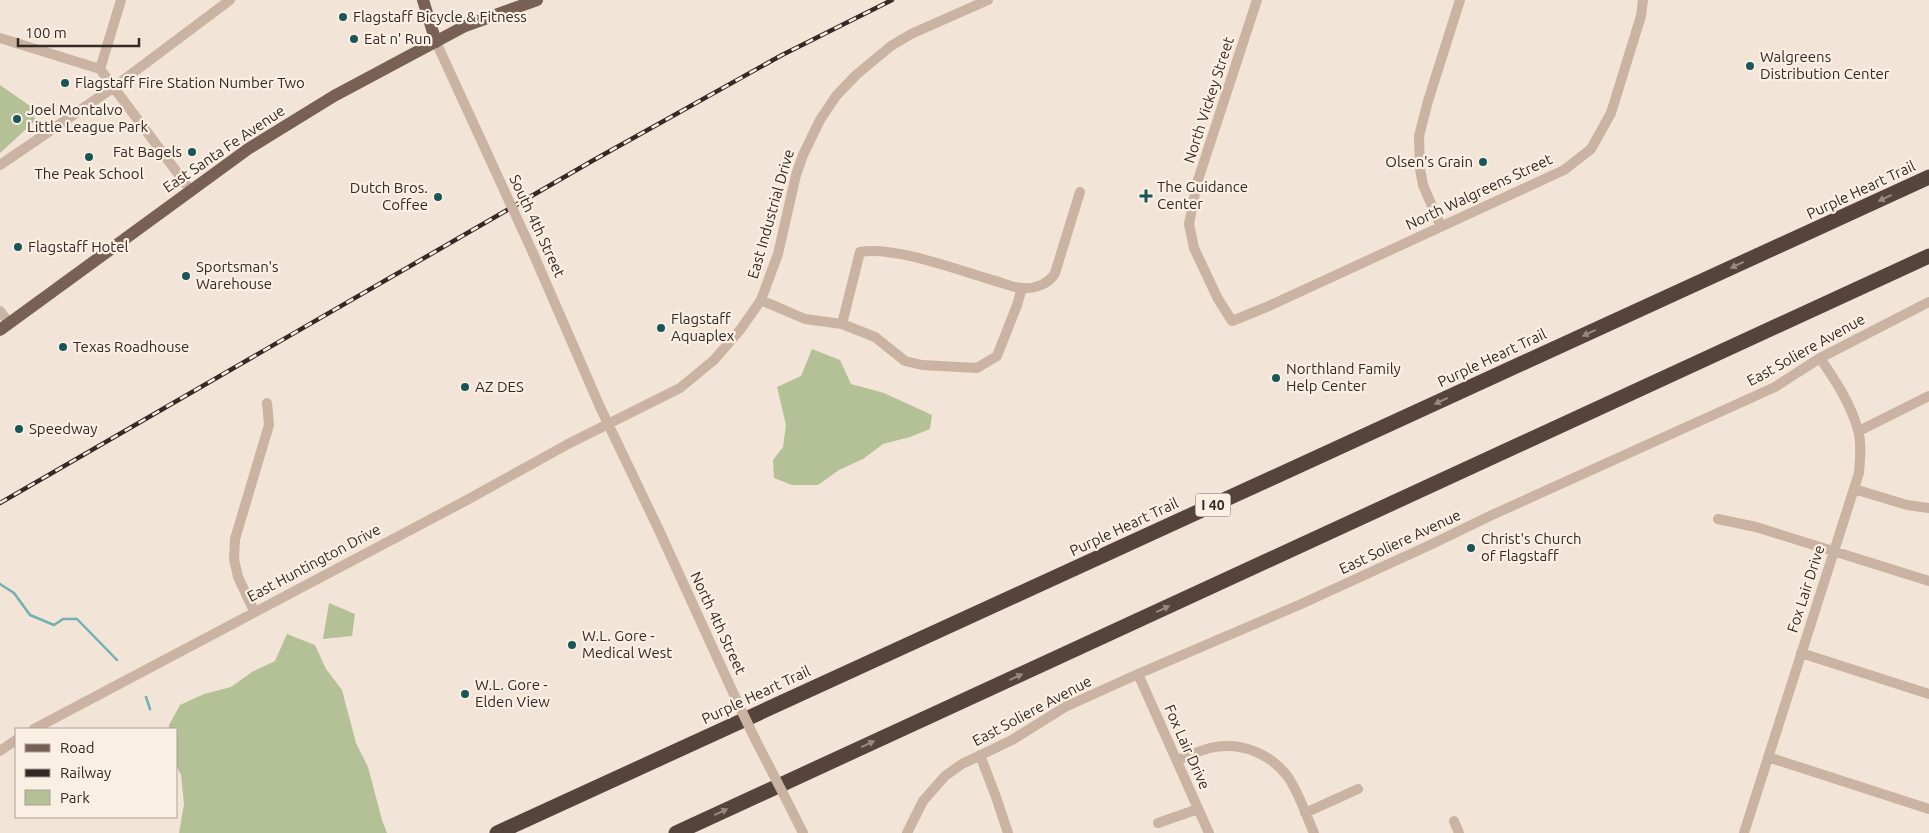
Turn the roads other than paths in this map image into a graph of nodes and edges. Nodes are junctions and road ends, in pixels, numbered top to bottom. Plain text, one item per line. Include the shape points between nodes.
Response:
1 (121, 0) edge
2 (230, 0) edge
3 (423, 0) edge
4 (537, 0) edge
5 (988, 0) edge
6 (1257, 0) edge
7 (1460, 0) edge
8 (1643, 0) edge
9 (0, 38) edge
10 (436, 42) junction
11 (100, 69) junction
12 (114, 87) junction
13 (0, 166) edge
14 (1929, 178) edge
15 (191, 191) junction
16 (1080, 192) dead end
17 (1441, 227) junction
18 (1929, 256) edge
19 (1022, 288) junction
20 (760, 300) junction
21 (1929, 302) edge
22 (0, 311) edge
23 (1232, 321) joint
24 (842, 324) junction
25 (5, 327) edge
26 (1820, 358) junction
27 (1929, 396) edge
28 (267, 402) dead end
29 (608, 424) junction
30 (1858, 431) junction
31 (1854, 488) junction
32 (1929, 508) edge
33 (1718, 519) dead end
34 (1835, 552) junction
35 (1929, 581) edge
36 (254, 611) junction
37 (1801, 653) junction
38 (1138, 674) junction
39 (1929, 694) edge
40 (36, 728) edge
41 (15, 741) edge
42 (0, 750) edge
43 (980, 755) junction
44 (1768, 757) junction
45 (1178, 760) junction
46 (1358, 789) dead end
47 (1198, 809) junction
48 (1929, 810) edge
49 (1305, 813) junction
50 (1454, 821) dead end
51 (1158, 823) dead end
52 (497, 833) edge
53 (676, 833) edge
54 (803, 833) edge
55 (907, 833) edge
56 (1008, 833) edge
57 (1209, 833) edge
58 (1314, 833) edge
59 (1460, 833) edge
60 (1744, 833) edge

1 - 11 street
2 - 12 street
3 - 10 main road
4 - 10 main road, East Santa Fe Avenue via 465,26
5 - 20 street, East Industrial Drive via 910,34 891,46 836,96 803,155 778,254
6 - 23 street, North Vickey Street via 1197,183 1189,224 1194,248
7 - 17 street via 1418,136 1420,169
8 - 17 street, North Walgreens Street via 1611,113 1591,149 1564,170
9 - 11 street
10 - 15 main road, East Santa Fe Avenue via 334,96 248,149
10 - 29 street, South 4th Street, bridge
11 - 12 street
12 - 13 street
12 - 15 street
14 -> 52 highway, Purple Heart Trail / I 40
15 - 25 main road, East Santa Fe Avenue
16 - 19 street via 1051,280
17 - 23 street, North Walgreens Street
53 -> 18 highway
19 - 24 street via 918,258 872,250 860,252
19 - 24 street via 997,356 977,368 905,361 875,337
20 - 24 street via 805,319
20 - 29 street, East Industrial Drive via 714,360 680,388
21 - 26 street, East Soliere Avenue
22 - 25 street
26 - 30 street, Fox Lair Drive via 1839,386
26 - 38 street, East Soliere Avenue via 1775,387 1299,605
27 - 30 street
28 - 36 street via 269,425 235,539 234,559 238,577
29 - 36 street, East Huntington Drive
29 - 54 street, North 4th Street, bridge via 755,739
30 - 31 street, Fox Lair Drive via 1859,473
31 - 32 street via 1906,505
31 - 34 street, Fox Lair Drive
33 - 34 street via 1756,527
34 - 35 street
34 - 37 street, Fox Lair Drive
36 - 40 street, East Huntington Drive
37 - 39 street
37 - 44 street, Fox Lair Drive
38 - 43 street, East Soliere Avenue via 1065,707 1012,740
38 - 45 street, Fox Lair Drive
41 - 42 street
43 - 55 street, East Soliere Avenue via 945,776 924,801
43 - 56 street
44 - 48 street
44 - 60 street, Fox Lair Drive
45 - 47 street, Fox Lair Drive
45 - 49 street via 1224,746 1236,746 1264,755 1277,764 1289,779
46 - 49 street
47 - 51 street
47 - 57 street, Fox Lair Drive
49 - 58 street
50 - 59 street

